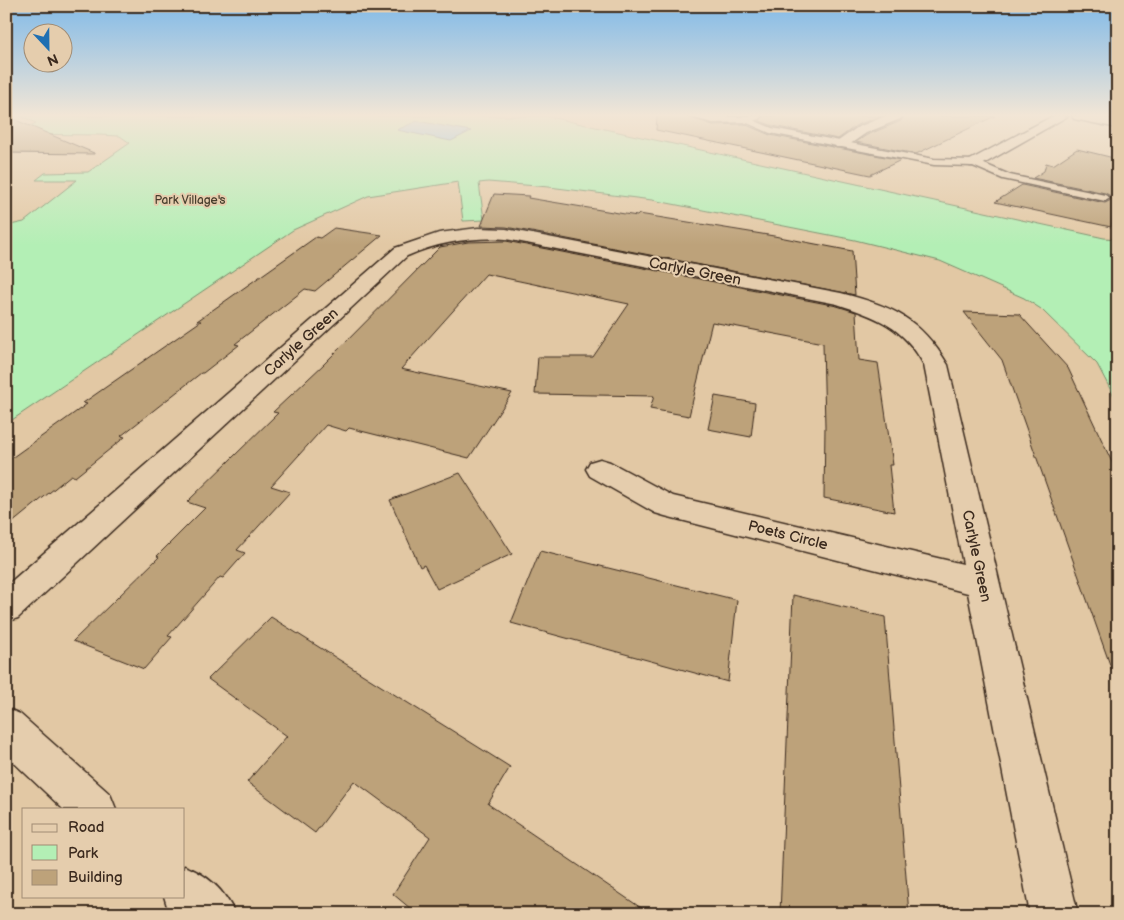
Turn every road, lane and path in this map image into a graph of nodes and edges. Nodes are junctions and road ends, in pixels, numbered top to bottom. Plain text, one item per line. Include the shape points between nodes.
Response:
1 (918, 159) edge
2 (983, 159) edge
3 (975, 163) junction
4 (1105, 198) dead end
5 (600, 469) dead end
6 (983, 583) junction
7 (6, 607) edge
8 (6, 728) edge
9 (94, 808) edge
10 (185, 890) edge
11 (211, 914) edge
12 (1054, 914) edge

1 - 3 lane
2 - 3 street
3 - 4 lane via 1007,177
5 - 6 street, Poets Circle via 665,505
6 - 7 street, Carlyle Green via 936,365 927,346 913,332 870,308 840,299 506,234 484,233 436,238 401,252
6 - 12 street, Carlyle Green
8 - 9 street
10 - 11 street

